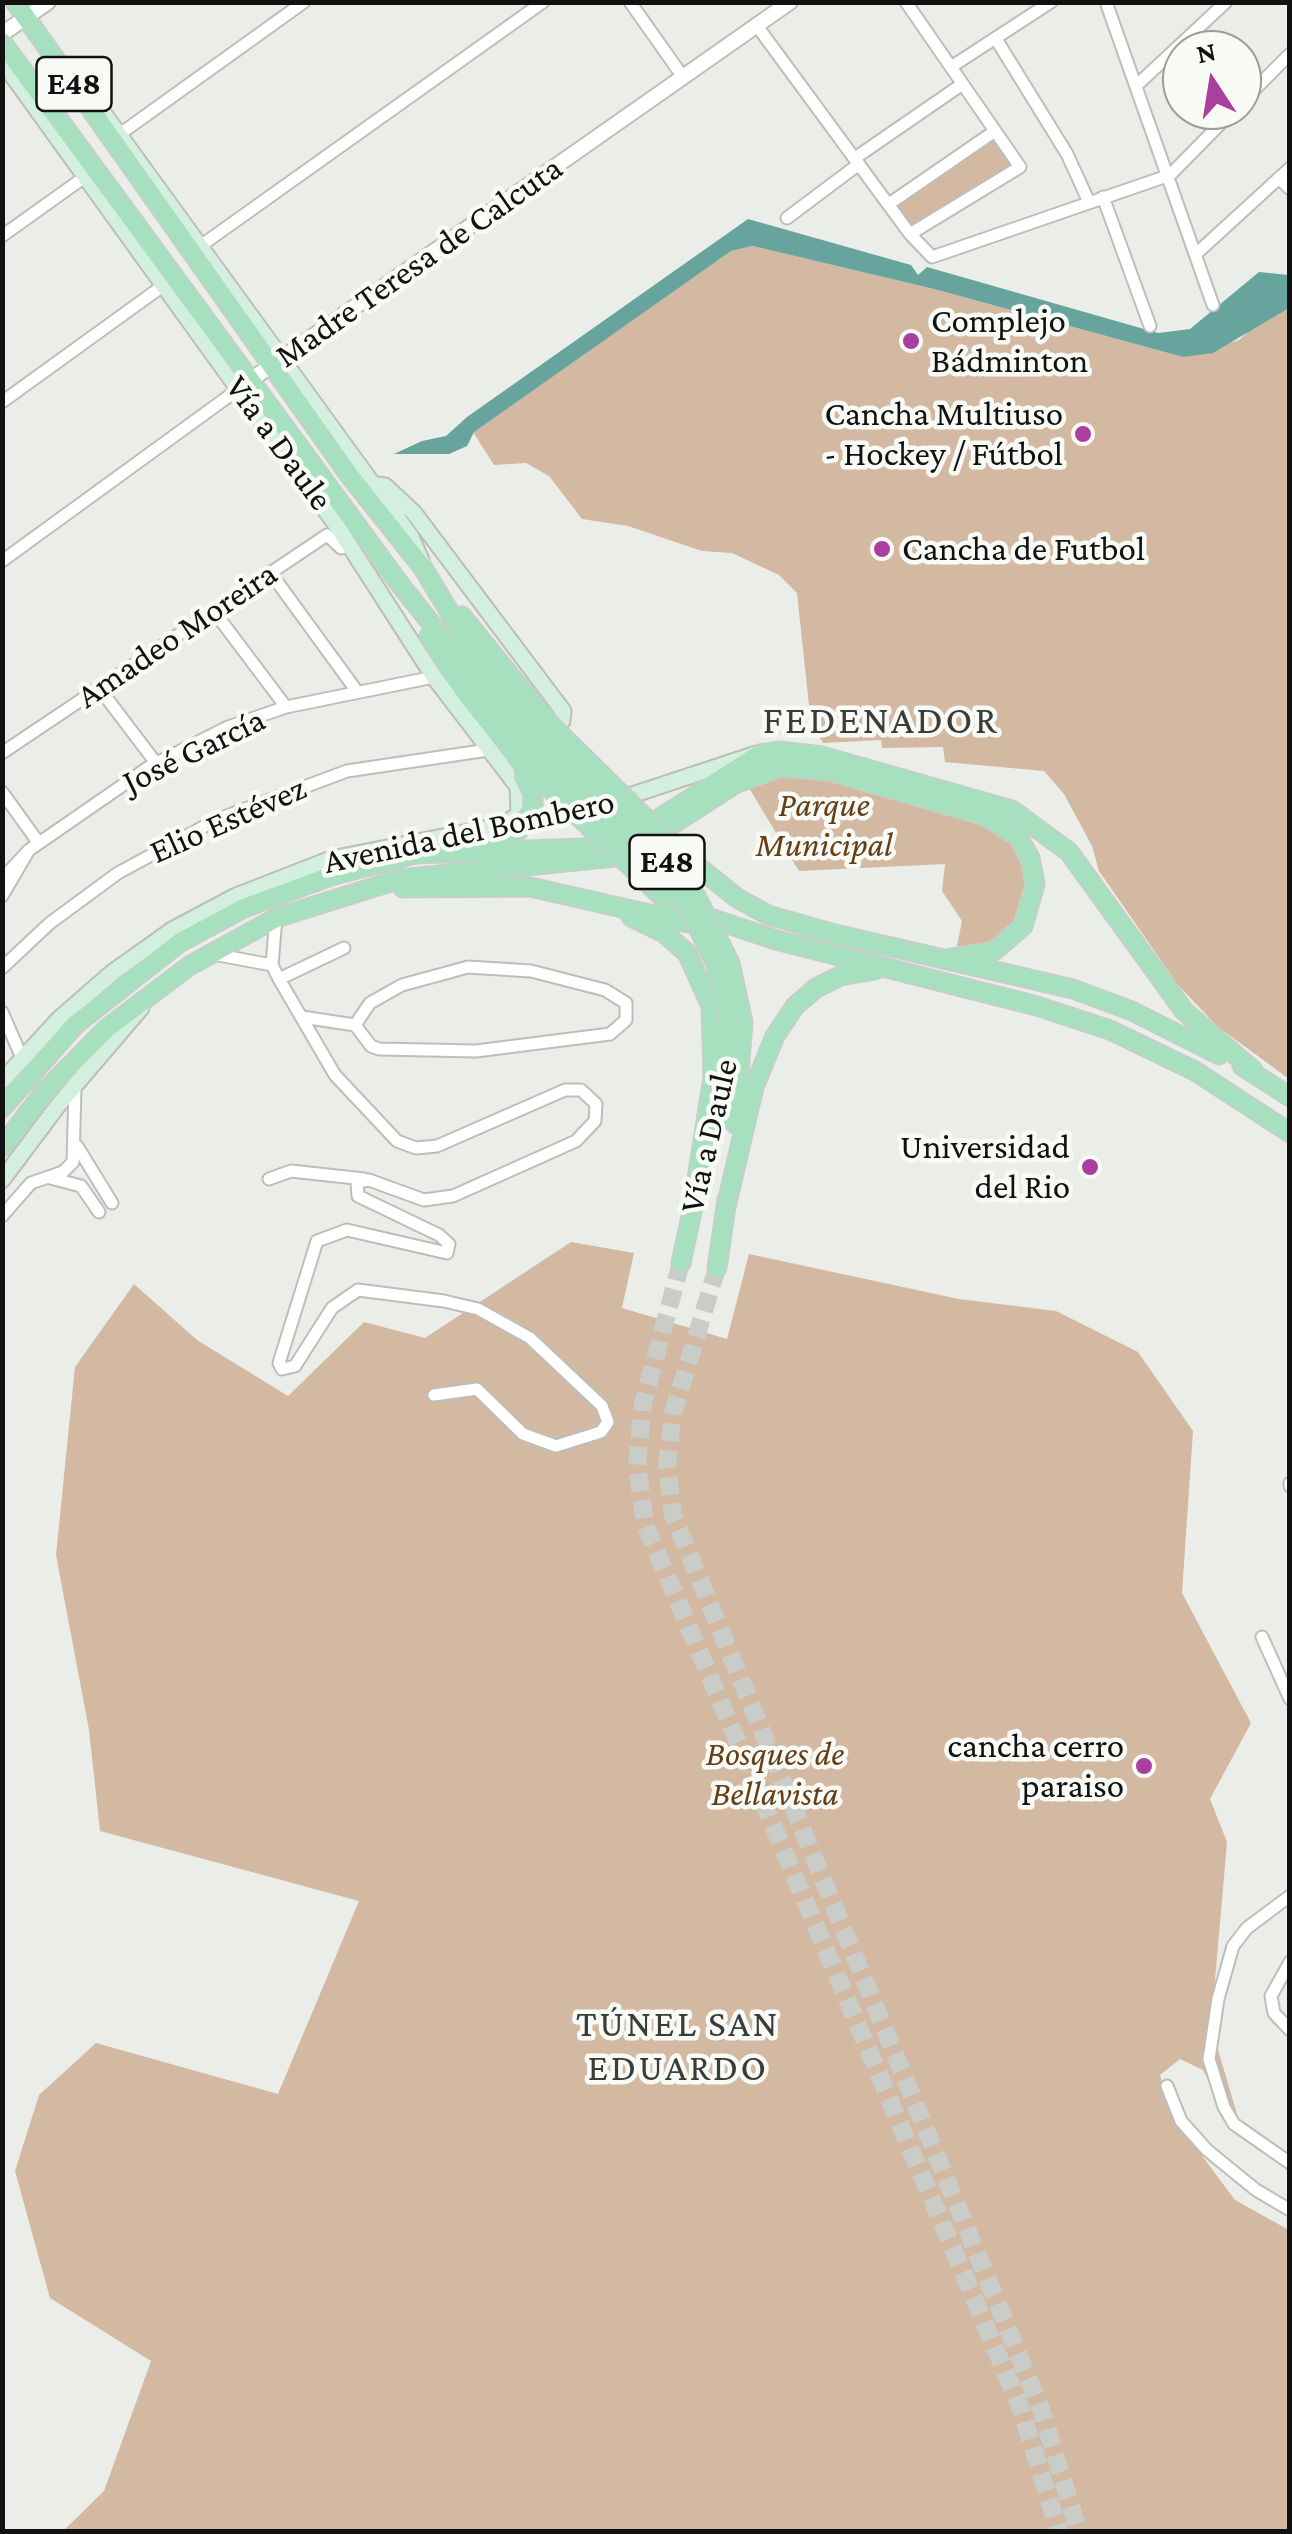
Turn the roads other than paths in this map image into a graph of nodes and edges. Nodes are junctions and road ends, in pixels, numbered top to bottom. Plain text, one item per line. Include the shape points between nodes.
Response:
1 (48, 2) edge
2 (304, 2) edge
3 (543, 2) edge
4 (630, 2) edge
5 (790, 2) edge
6 (906, 2) edge
7 (1051, 2) edge
8 (1106, 2) edge
9 (1226, 2) edge
10 (24, 9) edge
11 (757, 26) junction
12 (2, 34) edge
13 (996, 39) junction
14 (2, 42) edge
15 (1290, 54) edge
16 (2, 61) edge
17 (950, 67) junction
18 (1277, 67) junction
19 (683, 77) junction
20 (1290, 79) edge
21 (1262, 82) edge
22 (962, 85) junction
23 (1137, 85) junction
24 (996, 130) junction
25 (1214, 130) edge
26 (120, 134) junction
27 (857, 161) junction
28 (1290, 168) edge
29 (1170, 175) junction
30 (86, 176) junction
31 (1279, 178) junction
32 (1290, 189) edge
33 (159, 197) junction
34 (1104, 197) junction
35 (1089, 202) junction
36 (889, 204) junction
37 (786, 218) dead end
38 (910, 234) junction
39 (2, 236) edge
40 (199, 247) junction
41 (1196, 254) junction
42 (164, 285) junction
43 (1212, 305) dead end
44 (1150, 326) dead end
45 (276, 362) junction
46 (249, 389) junction
47 (2, 402) edge
48 (370, 484) junction
49 (350, 546) junction
50 (2, 562) edge
51 (423, 568) junction
52 (270, 572) junction
53 (402, 588) junction
54 (213, 610) junction
55 (434, 677) junction
56 (98, 688) junction
57 (356, 690) junction
58 (286, 707) junction
59 (517, 747) junction
60 (2, 753) edge
61 (760, 754) junction
62 (156, 763) junction
63 (2, 792) edge
64 (501, 833) junction
65 (34, 846) junction
66 (415, 854) junction
67 (2, 880) edge
68 (348, 893) junction
69 (2, 896) edge
70 (584, 897) junction
71 (276, 918) junction
72 (776, 940) junction
73 (344, 948) dead end
74 (209, 954) junction
75 (950, 958) junction
76 (272, 964) junction
77 (2, 968) edge
78 (889, 969) junction
79 (279, 979) junction
80 (159, 986) junction
81 (2, 1012) edge
82 (302, 1018) junction
83 (736, 1022) junction
84 (355, 1025) junction
85 (22, 1058) junction
86 (1253, 1070) junction
87 (2, 1081) edge
88 (77, 1082) junction
89 (1290, 1097) edge
90 (2, 1108) edge
91 (1290, 1134) edge
92 (76, 1142) junction
93 (4, 1145) edge
94 (3, 1177) edge
95 (46, 1178) junction
96 (269, 1179) dead end
97 (364, 1179) junction
98 (694, 1198) junction
99 (112, 1203) dead end
100 (726, 1207) junction
101 (99, 1212) dead end
102 (2, 1216) edge
103 (688, 1228) junction
104 (722, 1236) junction
105 (681, 1263) tunnel mouth
106 (717, 1268) tunnel mouth
107 (434, 1396) dead end
108 (1262, 1637) dead end
109 (1290, 1700) edge
110 (1290, 1896) edge
111 (1290, 1962) edge
112 (1290, 2030) edge
113 (1167, 2086) dead end
114 (1290, 2164) edge
115 (1290, 2210) edge

1 - 10 street
2 - 26 street
3 - 40 street
4 - 19 street
5 - 11 street, Madre Teresa de Calcuta
6 - 17 street
7 - 13 street
8 - 23 street
9 - 23 street
10 - 12 street
10 - 26 main road, Vía a Daule / E48
10 - 33 main road, Vía a Daule / E48
11 - 19 street, Madre Teresa de Calcuta
11 - 27 street
13 - 17 street
13 - 35 street
14 - 46 main road, Vía a Daule / E48
15 - 18 street
16 - 30 main road, Vía a Daule / E48
17 - 22 street
18 - 20 street
18 - 21 street
19 - 45 street, Madre Teresa de Calcuta
22 - 24 street
22 - 27 street
23 - 29 street
24 - 36 street
24 - 38 street via 1020,167
25 - 29 street
26 - 33 main road, Vía a Daule / E48
27 - 36 street
27 - 37 street
28 - 31 street
29 - 34 street
29 - 41 street
30 - 39 street
30 - 42 main road, Vía a Daule / E48
31 - 32 street
31 - 41 street
33 - 40 main road, Vía a Daule / E48
33 - 45 main road, Vía a Daule / E48
34 - 35 street
34 - 44 street
35 - 38 street via 932,256
36 - 38 street
40 - 45 main road, Vía a Daule / E48
41 - 43 street
42 - 46 main road, Vía a Daule / E48
42 - 47 street
45 - 46 street, Madre Teresa de Calcuta
45 - 48 main road, Vía a Daule
45 - 51 main road, Vía a Daule / E48 via 349,476
46 - 49 main road, Vía a Daule
46 - 50 street, Madre Teresa de Calcuta
46 - 53 main road, Vía a Daule / E48
48 - 51 main road, Vía a Daule via 416,545
48 - 59 main road via 385,486 414,512 563,711 562,722 511,766
49 - 52 street, Amadeo Moreira via 340,548 326,535
49 - 55 main road, Vía a Daule
51 - 59 main road, Vía a Daule / E48
52 - 54 street, Amadeo Moreira
52 - 57 street
53 - 59 main road, Vía a Daule / E48
53 - 59 main road, Vía a Daule via 457,680
54 - 56 street, Amadeo Moreira
54 - 58 street
55 - 57 street, José García
55 - 59 main road, Vía a Daule
56 - 60 street, Amadeo Moreira
56 - 62 street
57 - 58 street, José García
58 - 62 street, José García
59 - 64 main road, bridge via 533,810 520,830
59 - 72 main road, Vía a Daule, bridge via 661,896
59 - 75 main road, Vía a Daule, bridge via 680,852 737,898 790,922
59 - 77 street, Elio Estévez via 347,772 216,820 118,873
59 - 83 main road, Vía a Daule / E48, bridge via 686,904
61 - 64 main road, Avenida del Bombero
61 - 66 main road, Avenida del Bombero via 614,842
61 - 86 main road, Avenida del Bombero via 822,756 1012,810 1069,852 1184,1011
62 - 65 street, José García
63 - 65 street
64 - 66 main road
64 - 85 main road, Avenida del Bombero via 331,859 236,896 113,972
65 - 67 street, José García
65 - 69 street, José García
66 - 90 main road, Avenida del Bombero via 291,888 180,943 75,1025
68 - 70 main road via 495,884
68 - 71 main road, Avenida del Bombero
68 - 75 main road via 431,873 624,856 749,776 811,767 985,816 1018,837 1035,884 1023,926 994,951
70 - 72 main road
70 - 98 main road via 664,933 700,974 714,1061
71 - 74 main road, Avenida del Bombero
71 - 76 street
72 - 78 main road
73 - 79 street
74 - 76 street
74 - 80 main road, Avenida del Bombero
75 - 86 main road, Vía a Daule via 1098,997
76 - 79 street
78 - 91 main road via 1110,1030 1195,1071
78 - 100 main road via 828,981 786,1020 760,1069
79 - 82 street
80 - 88 main road, Avenida del Bombero
80 - 93 main road, Avenida del Bombero via 76,1057
81 - 85 street
82 - 84 street
82 - 97 street via 335,1075 381,1129 405,1145 437,1146 565,1090 582,1090 596,1104 595,1121 576,1141 452,1196 424,1200
83 - 98 main road, Vía a Daule / E48 via 725,1092
83 - 100 main road, Vía a Daule / E48 via 742,1074
84 - 84 street via 379,1050 476,1051 610,1034 623,1027 626,1006 605,990 531,971 468,967 402,984 370,1002
85 - 87 main road, Avenida del Bombero
86 - 89 main road
88 - 92 street
88 - 94 main road, Avenida del Bombero
92 - 95 street via 73,1162
92 - 99 street
95 - 101 street via 81,1186
95 - 102 street via 31,1183
96 - 97 street via 291,1171
97 - 107 street via 356,1184 358,1196 439,1235 450,1250 444,1254 347,1230 322,1236 280,1368 295,1366 332,1308 358,1290 444,1301 478,1309 530,1338 602,1406 608,1422 601,1432 556,1446 523,1434 478,1389
98 - 103 main road, Vía a Daule / E48
100 - 104 main road, Vía a Daule / E48
103 - 104 main road via 705,1246
103 - 105 main road, Vía a Daule / E48
104 - 106 main road, Vía a Daule / E48
108 - 109 street
110 - 114 street via 1234,1946 1209,2058 1234,2124
111 - 112 street via 1275,1989 1274,2013
113 - 115 street via 1180,2120 1208,2150

